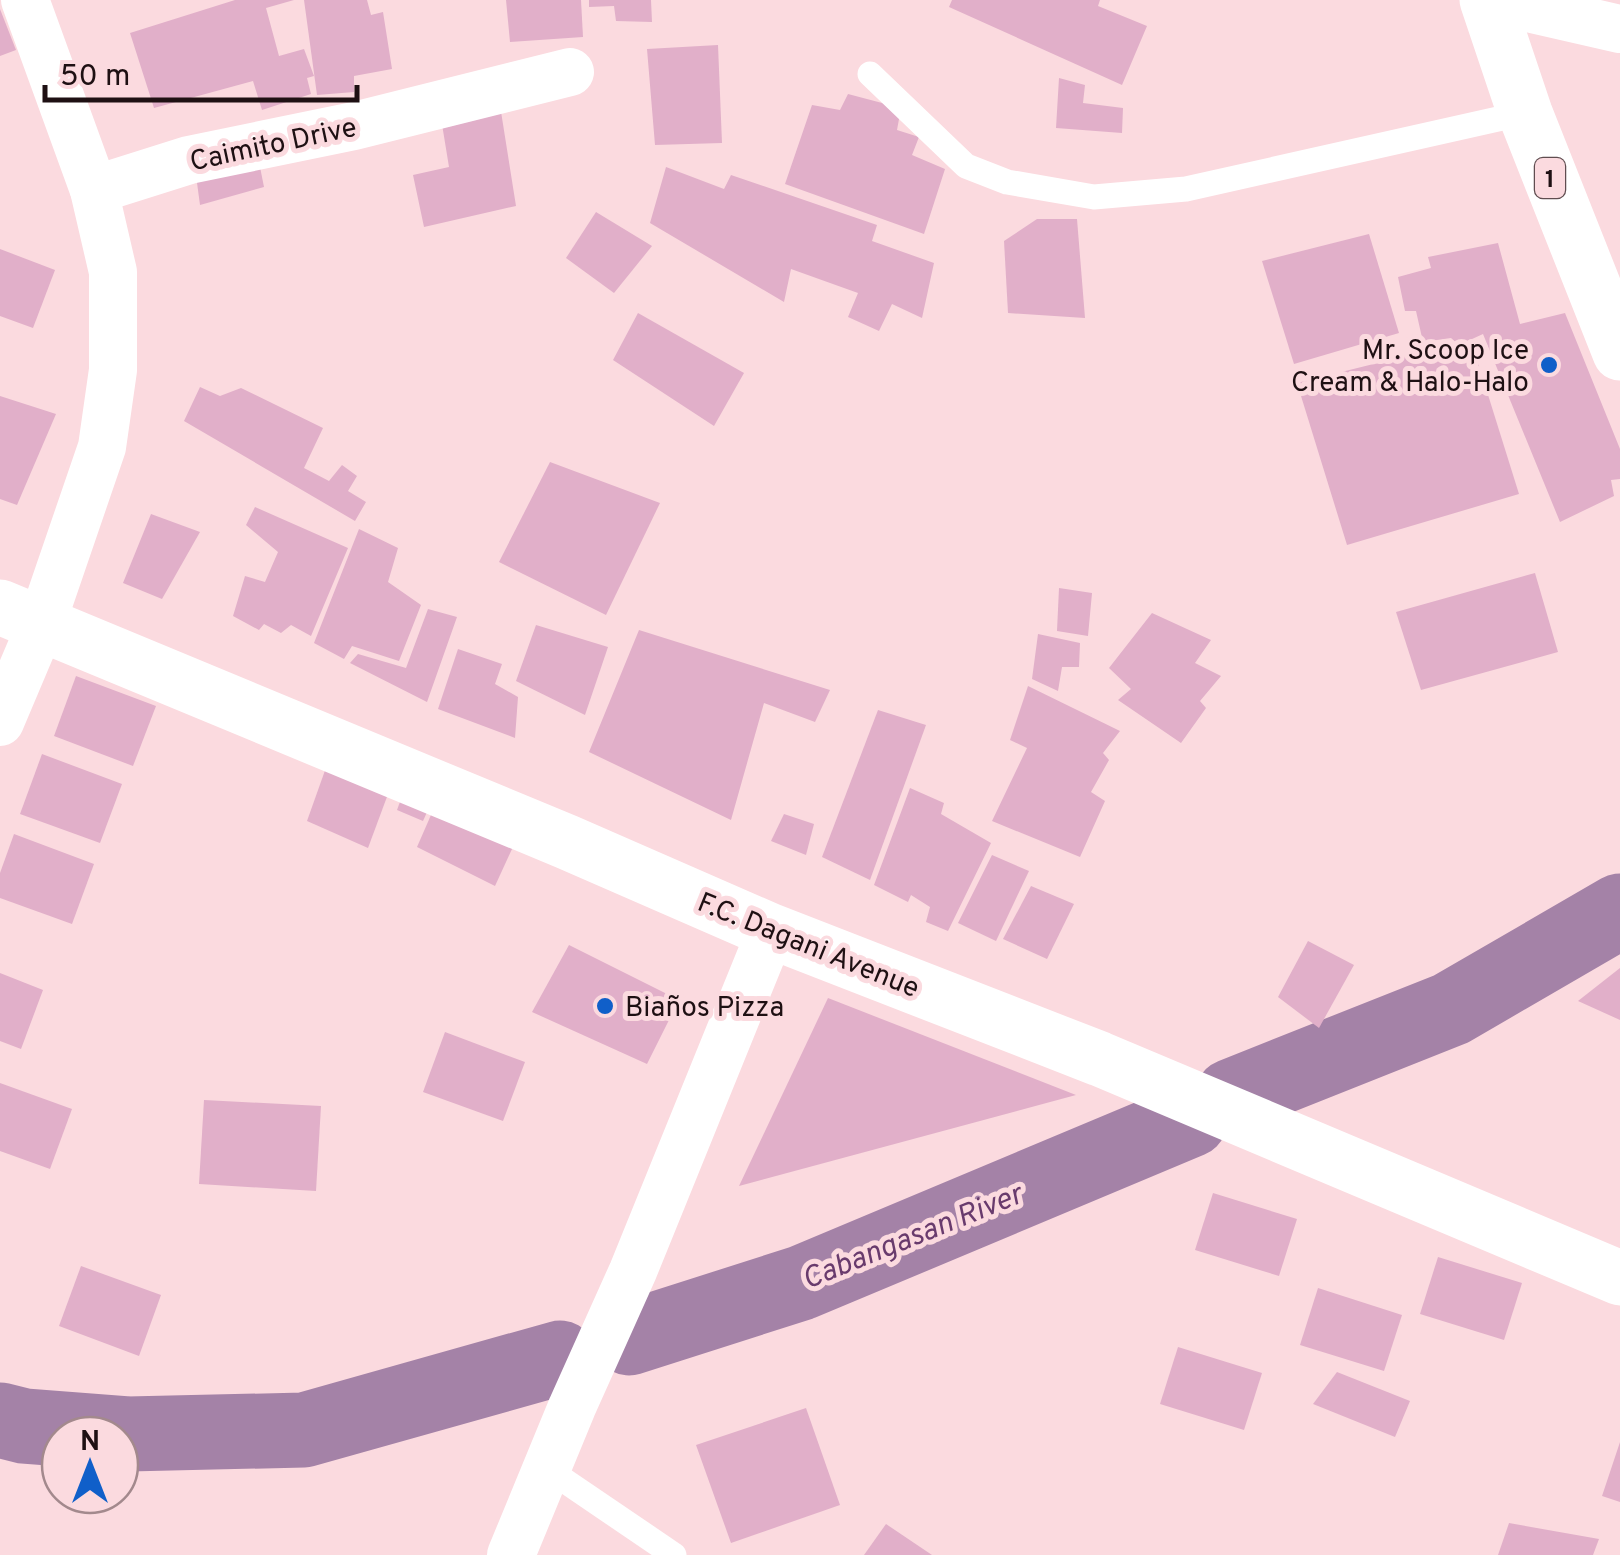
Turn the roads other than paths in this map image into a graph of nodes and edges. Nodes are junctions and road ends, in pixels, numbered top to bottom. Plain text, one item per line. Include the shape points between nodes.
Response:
1 (25, 0) edge
2 (1490, 0) edge
3 (1620, 29) edge
4 (570, 72) dead end
5 (870, 74) dead end
6 (1525, 113) junction
7 (94, 190) junction
8 (1620, 353) edge
9 (20, 616) edge
10 (0, 722) edge
11 (770, 932) junction
12 (1620, 1278) edge
13 (546, 1468) junction
14 (510, 1555) edge
15 (674, 1555) edge

1 - 7 street
2 - 3 street
2 - 6 main road, 1
4 - 7 street, Caimito Drive via 189,160
5 - 6 lane via 966,166 1008,182 1094,197 1186,189
6 - 8 main road, 1
7 - 9 street via 113,272 113,370 102,447
9 - 10 street
9 - 11 main road, F.C. Dagani Avenue
11 - 12 main road, F.C. Dagani Avenue via 1100,1059
11 - 13 street
13 - 14 street
13 - 15 lane

